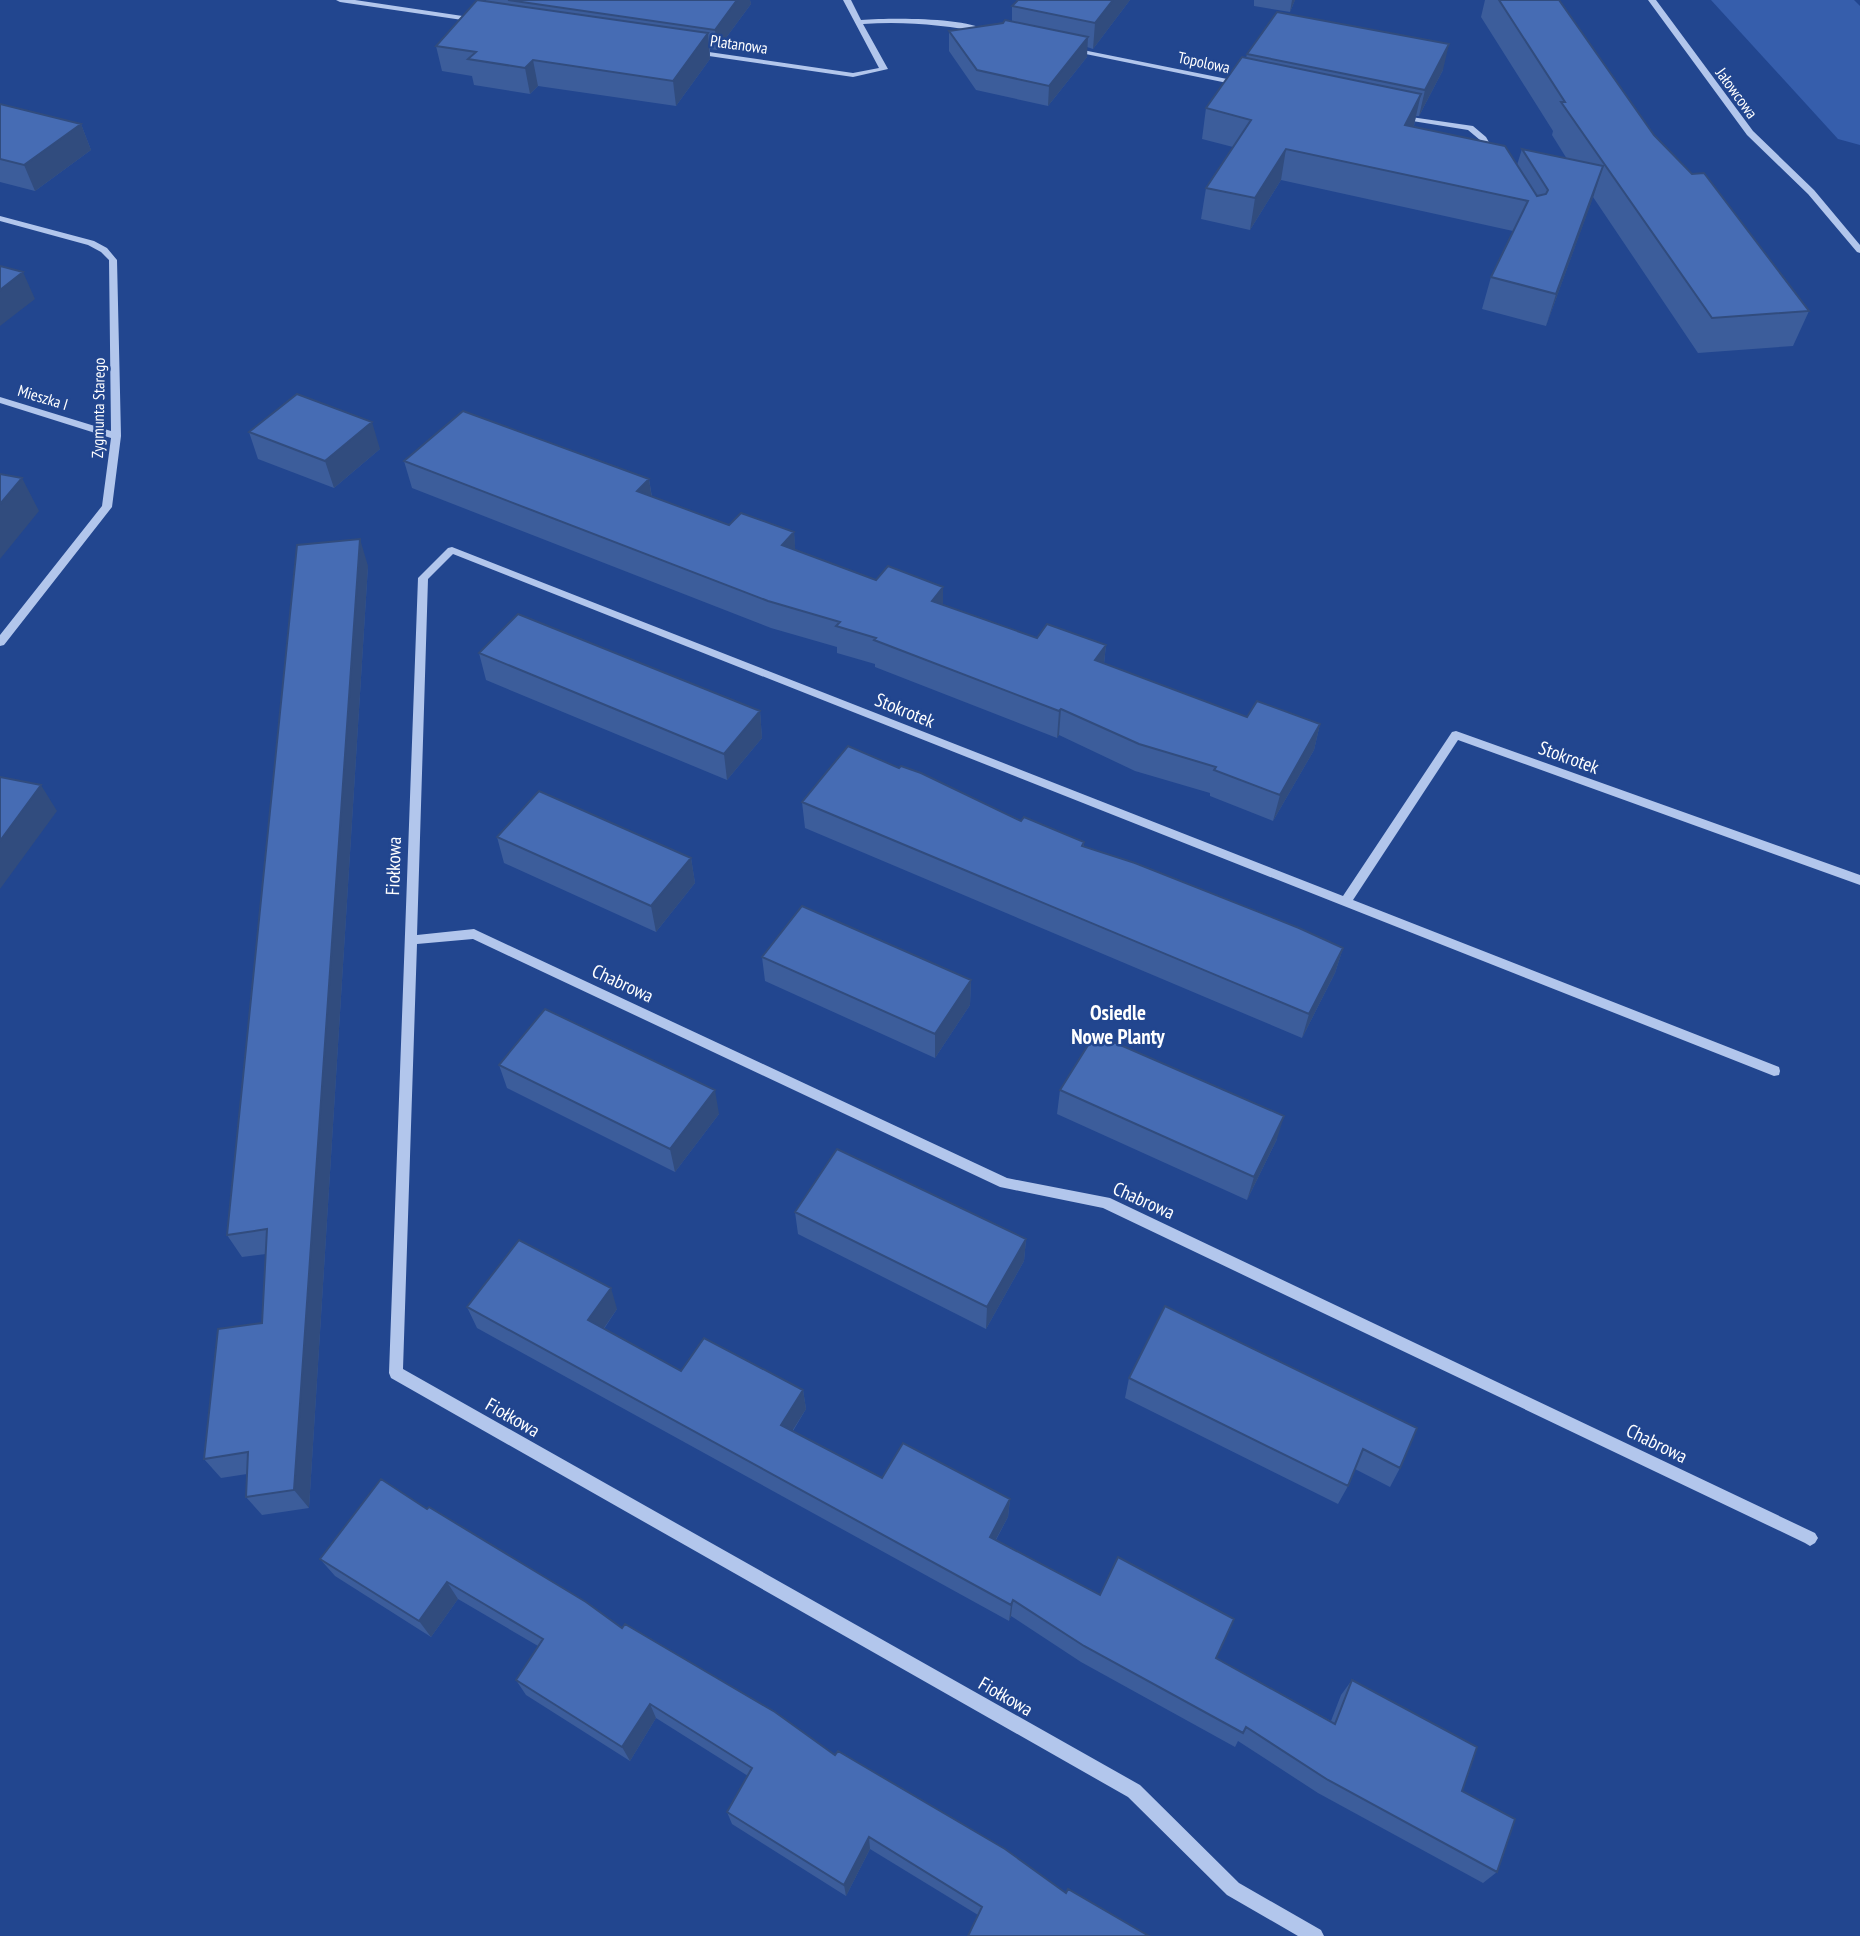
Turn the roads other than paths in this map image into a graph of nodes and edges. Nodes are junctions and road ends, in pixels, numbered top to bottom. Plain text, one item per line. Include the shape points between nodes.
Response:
1 (340, 0) edge
2 (847, 0) edge
3 (1652, 0) edge
4 (489, 22) edge
5 (860, 22) junction
6 (996, 33) edge
7 (1065, 47) edge
8 (691, 51) edge
9 (1256, 87) edge
10 (1393, 115) edge
11 (1497, 163) edge
12 (0, 218) edge
13 (1860, 250) edge
14 (0, 400) edge
15 (116, 436) junction
16 (452, 550) joint
17 (0, 642) edge
18 (1860, 880) edge
19 (1345, 902) junction
20 (410, 940) junction
21 (1774, 1071) dead end
22 (1810, 1538) dead end
23 (1315, 1936) edge

1 - 4 street
2 - 5 street
3 - 13 street, Jałowcowa via 1750,134 1811,192
5 - 6 street via 942,22
5 - 8 street, Platanowa via 884,69 853,75
7 - 9 street, Topolowa
10 - 11 street via 1470,128 1483,139
12 - 15 street, Zygmunta Starego via 91,243 113,260
14 - 15 street, Mieszka I
15 - 17 street, Zygmunta Starego via 107,508
16 - 19 street, Stokrotek
16 - 20 street, Fiołkowa via 423,578
18 - 19 street, Stokrotek via 1456,735
19 - 21 street, Stokrotek
20 - 22 street, Chabrowa via 474,934 1005,1183 1105,1202
20 - 23 street, Fiołkowa via 396,1373 1135,1791 1233,1889

